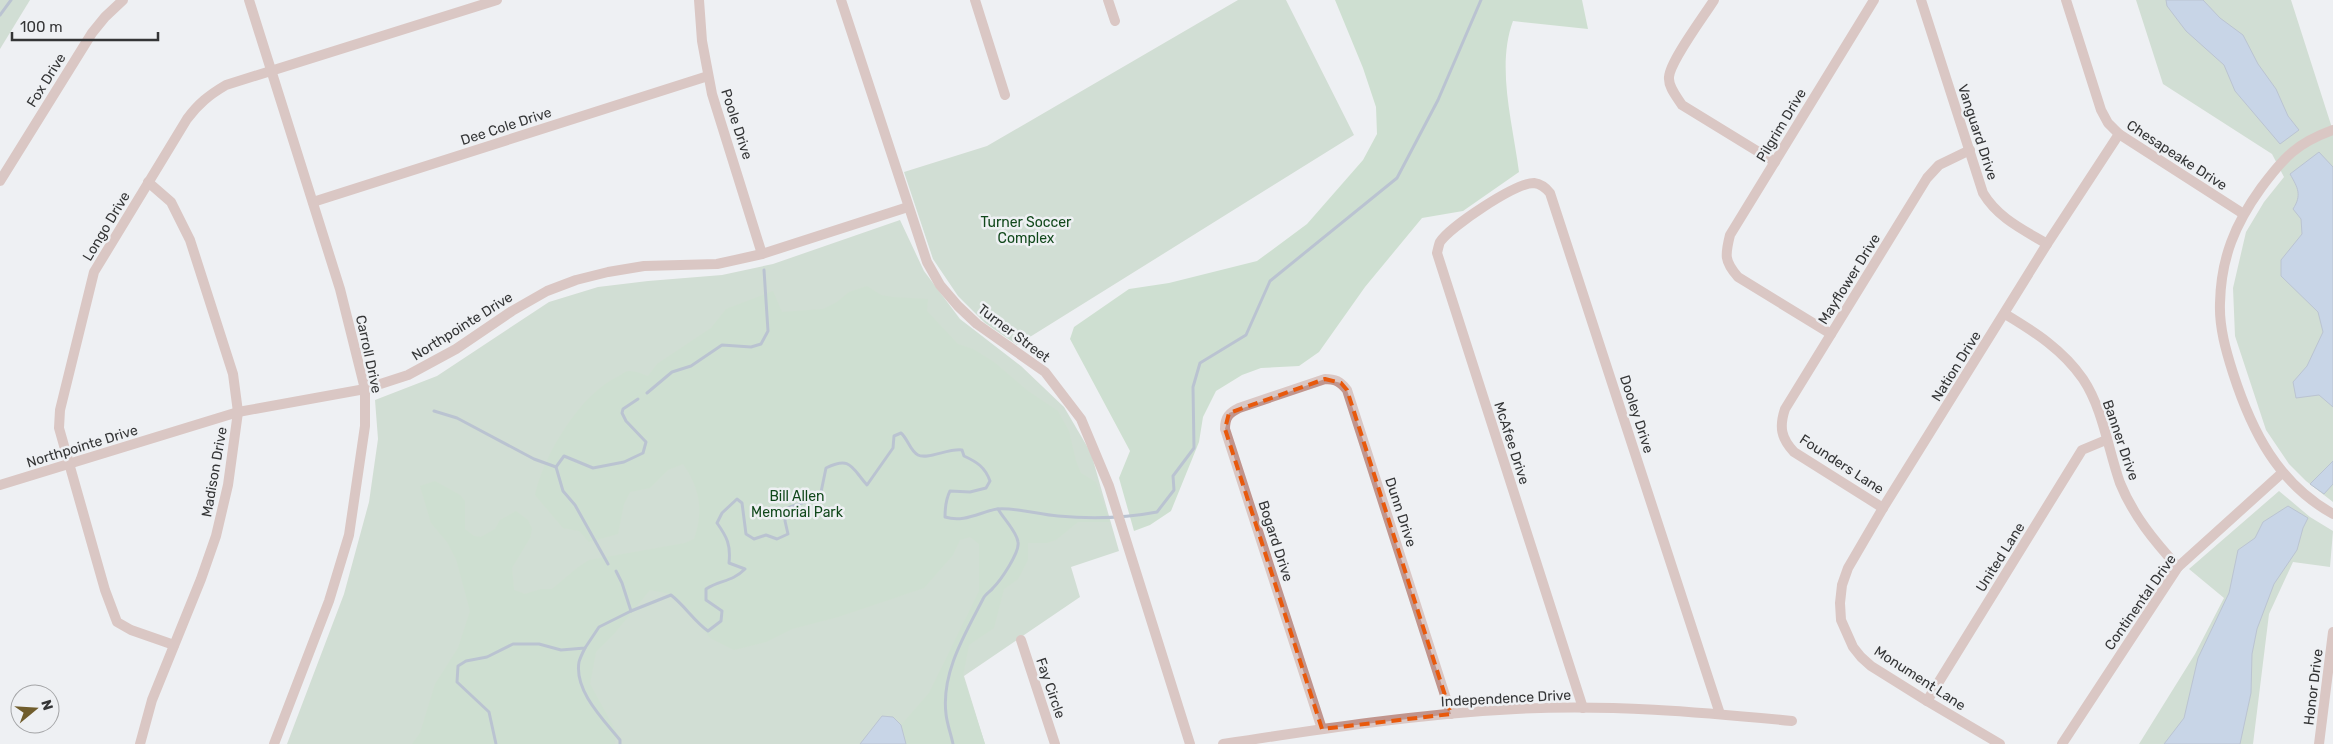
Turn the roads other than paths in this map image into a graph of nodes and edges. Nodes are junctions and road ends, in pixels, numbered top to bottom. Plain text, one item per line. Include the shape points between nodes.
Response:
1 (123, 0) edge
2 (249, 0) edge
3 (497, 0) edge
4 (698, 0) edge
5 (841, 0) edge
6 (975, 0) edge
7 (1108, 0) edge
8 (1714, 0) edge
9 (1874, 0) edge
10 (1921, 0) edge
11 (2066, 0) edge
12 (1115, 21) dead end
13 (272, 71) junction
14 (708, 76) junction
15 (1005, 95) dead end
16 (2333, 130) edge
17 (2118, 134) junction
18 (1970, 150) junction
19 (1774, 162) junction
20 (0, 181) edge
21 (148, 182) junction
22 (313, 202) junction
23 (1485, 206) joint
24 (908, 207) junction
25 (2242, 213) junction
26 (2047, 244) junction
27 (762, 254) junction
28 (2005, 314) junction
29 (1831, 334) junction
30 (365, 389) junction
31 (1280, 394) joint
32 (238, 412) junction
33 (2106, 440) junction
34 (1785, 443) joint
35 (68, 465) junction
36 (2282, 473) junction
37 (0, 485) edge
38 (1883, 508) junction
39 (2333, 514) edge
40 (2178, 567) junction
41 (1841, 620) joint
42 (2333, 632) edge
43 (1021, 640) dead end
44 (174, 645) junction
45 (1927, 701) junction
46 (1583, 708) junction
47 (1451, 714) junction
48 (1720, 714) junction
49 (1792, 721) dead end
50 (1322, 729) junction
51 (140, 744) edge
52 (274, 744) edge
53 (1055, 744) edge
54 (1190, 744) edge
55 (1223, 744) edge
56 (2000, 744) edge
57 (2062, 744) edge
58 (2320, 744) edge

1 - 20 street, Fox Drive via 92,33
2 - 13 street, Carroll Drive
3 - 13 street, Longo Drive
4 - 14 street, Poole Drive
5 - 24 street, Turner Street
6 - 15 street
7 - 12 street
8 - 19 street via 1672,66 1668,78 1673,92 1682,105
9 - 19 street, Pilgrim Drive
10 - 18 street, Vanguard Drive
11 - 17 street, Chesapeake Drive via 2101,110
13 - 21 street, Longo Drive via 226,85 199,103
13 - 22 street, Carroll Drive
14 - 22 street, Dee Cole Drive
14 - 27 street, Poole Drive
16 - 25 street via 2296,147
17 - 25 street, Chesapeake Drive
17 - 26 street, Nation Drive
18 - 26 street, Vanguard Drive via 1983,193 1992,208
18 - 29 street, Mayflower Drive via 1939,165 1927,178
19 - 29 street, Pilgrim Drive via 1730,235 1725,256 1738,277
21 - 32 street, Madison Drive via 171,202 190,240 233,374
21 - 35 street, Longo Drive via 94,272 60,410 59,428
22 - 30 street, Carroll Drive via 340,289
23 - 46 street, McAfee Drive via 1440,242 1439,264
23 - 48 street, Dooley Drive via 1518,187 1534,183 1544,186 1550,193
24 - 27 street, Northpointe Drive
24 - 54 street, Turner Street via 927,262 940,285 977,324 1045,372 1089,434 1109,486
25 - 36 street via 2230,242 2223,273 2220,304 2227,354 2255,431
26 - 28 street, Nation Drive
27 - 30 street, Northpointe Drive via 717,264 644,266 576,280 547,291 432,363 408,375
28 - 33 street, Banner Drive via 2051,344 2084,380 2098,409
28 - 38 street, Nation Drive
29 - 34 street, Mayflower Drive via 1785,409 1781,430
30 - 32 street, Northpointe Drive
30 - 52 street, Carroll Drive via 365,426 349,536 329,602
31 - 47 street, Dunn Drive via 1325,379 1334,379 1347,390
31 - 50 street, Bogard Drive via 1229,413 1225,429
32 - 35 street, Northpointe Drive
32 - 44 street, Madison Drive via 230,476 216,536
33 - 40 street, Banner Drive via 2121,484 2137,517
33 - 45 street, United Lane via 2082,450
34 - 38 street, Founders Lane via 1794,452
35 - 37 street, Northpointe Drive
35 - 44 street, Longo Drive via 117,622
36 - 39 street via 2304,495
36 - 40 street, Continental Drive
38 - 41 street, Nation Drive via 1848,568 1842,585
40 - 57 street, Continental Drive
41 - 45 street, Monument Lane via 1861,657
42 - 58 street, Honor Drive
43 - 53 street, Fay Circle
44 - 51 street, Madison Drive via 152,700
45 - 56 street, Monument Lane
46 - 47 street, Independence Drive
46 - 48 street, Independence Drive
47 - 50 street, Independence Drive
48 - 49 street, Independence Drive
50 - 55 street, Independence Drive

